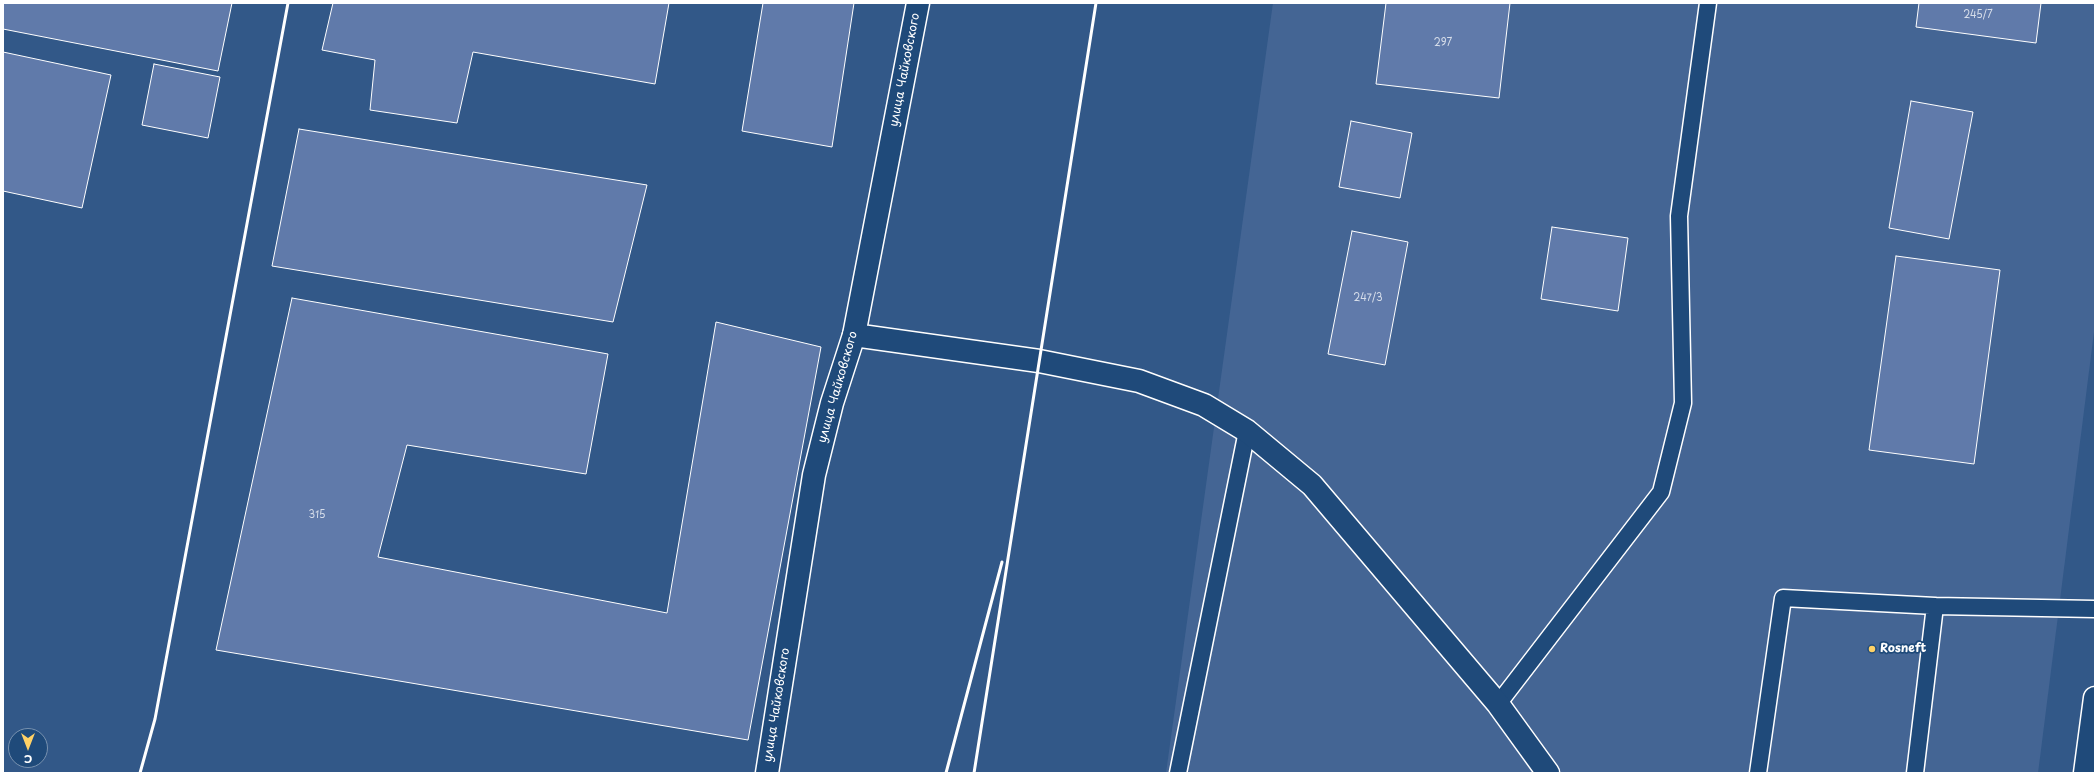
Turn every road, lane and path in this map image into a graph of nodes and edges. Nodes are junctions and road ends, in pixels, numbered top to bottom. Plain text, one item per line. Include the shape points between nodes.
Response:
1 (918, 3) edge
2 (1708, 3) edge
3 (854, 335) junction
4 (1247, 431) junction
5 (1935, 606) junction
6 (2095, 609) edge
7 (2095, 698) edge
8 (1498, 704) junction
9 (767, 773) edge
10 (1178, 773) edge
11 (1548, 773) edge
12 (1758, 773) edge
13 (1915, 773) edge
14 (2085, 773) edge

1 - 3 street, улица Чайковского
2 - 8 lane via 1679,216 1683,403 1661,492
3 - 4 street via 1039,361 1139,381 1204,405
3 - 9 street, улица Чайковского via 832,403 814,475
4 - 8 street via 1312,485
4 - 10 lane
5 - 6 lane
5 - 12 lane via 1783,598
5 - 13 lane
7 - 14 street
8 - 11 street

